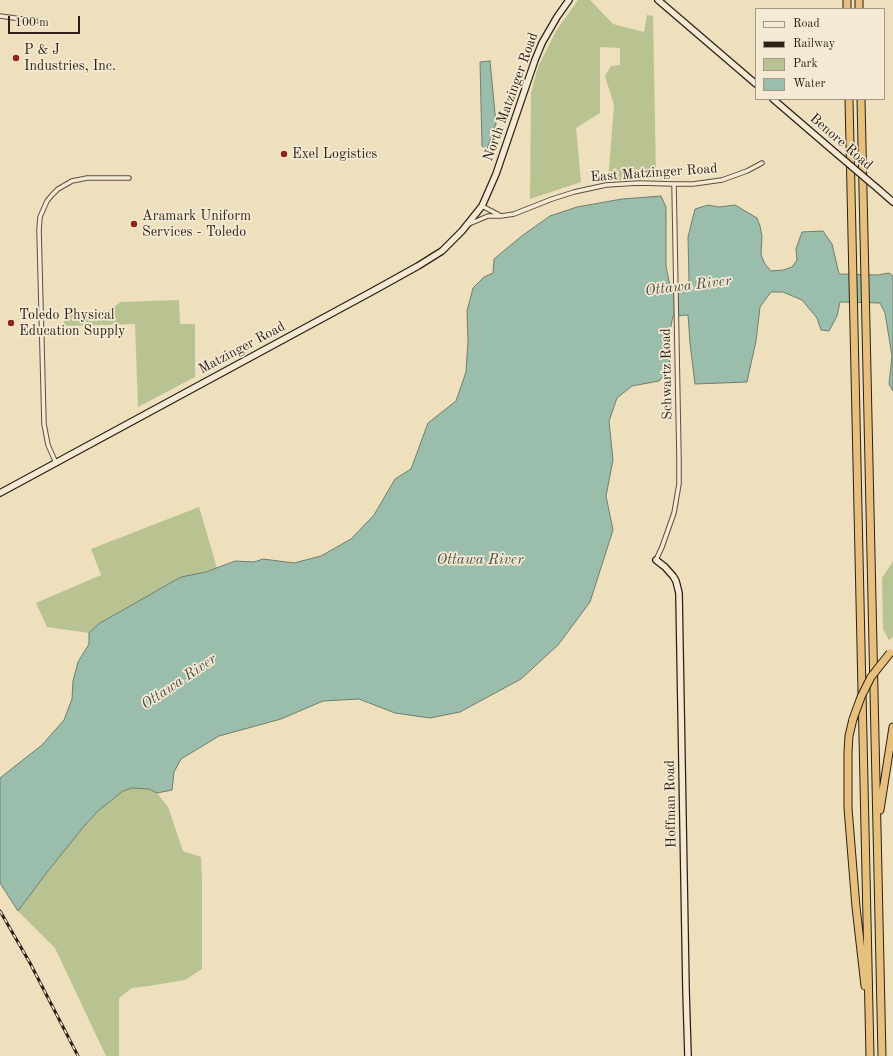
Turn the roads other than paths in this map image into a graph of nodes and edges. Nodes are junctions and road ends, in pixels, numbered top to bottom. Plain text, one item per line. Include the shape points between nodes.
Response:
1 (569, 0) edge
2 (658, 0) edge
3 (0, 16) edge
4 (36, 21) dead end
5 (755, 83) edge
6 (774, 100) edge
7 (849, 100) edge
8 (861, 100) edge
9 (762, 162) dead end
10 (129, 178) dead end
11 (674, 184) junction
12 (893, 202) edge
13 (482, 206) junction
14 (501, 216) junction
15 (468, 224) junction
16 (56, 463) junction
17 (0, 493) edge
18 (656, 560) joint
19 (891, 652) edge
20 (893, 727) edge
21 (878, 828) junction
22 (870, 1031) junction
23 (688, 1056) edge
24 (870, 1056) edge
25 (882, 1056) edge

1 - 13 street, North Matzinger Road via 542,43 496,174
2 - 5 street
3 - 4 street
6 - 12 street, Benore Road, bridge
7 - 22 highway
8 - 21 highway
9 - 11 street, East Matzinger Road via 747,171 722,180
10 - 16 street via 87,178 72,181 52,195 40,217 44,424 48,446
11 - 14 street, East Matzinger Road via 606,185 574,192 514,214
11 - 18 street, Schwartz Road via 679,484 674,514
13 - 14 street
13 - 15 street, Matzinger Road
14 - 15 street, East Matzinger Road via 488,216
15 - 16 street, Matzinger Road via 442,251 418,266
16 - 17 street, Matzinger Road
18 - 23 street, Hoffman Road via 673,576 679,592
19 - 22 highway, bridge via 871,677 861,697 853,719 848,752 848,808
20 - 21 highway
21 - 25 highway
22 - 24 highway

